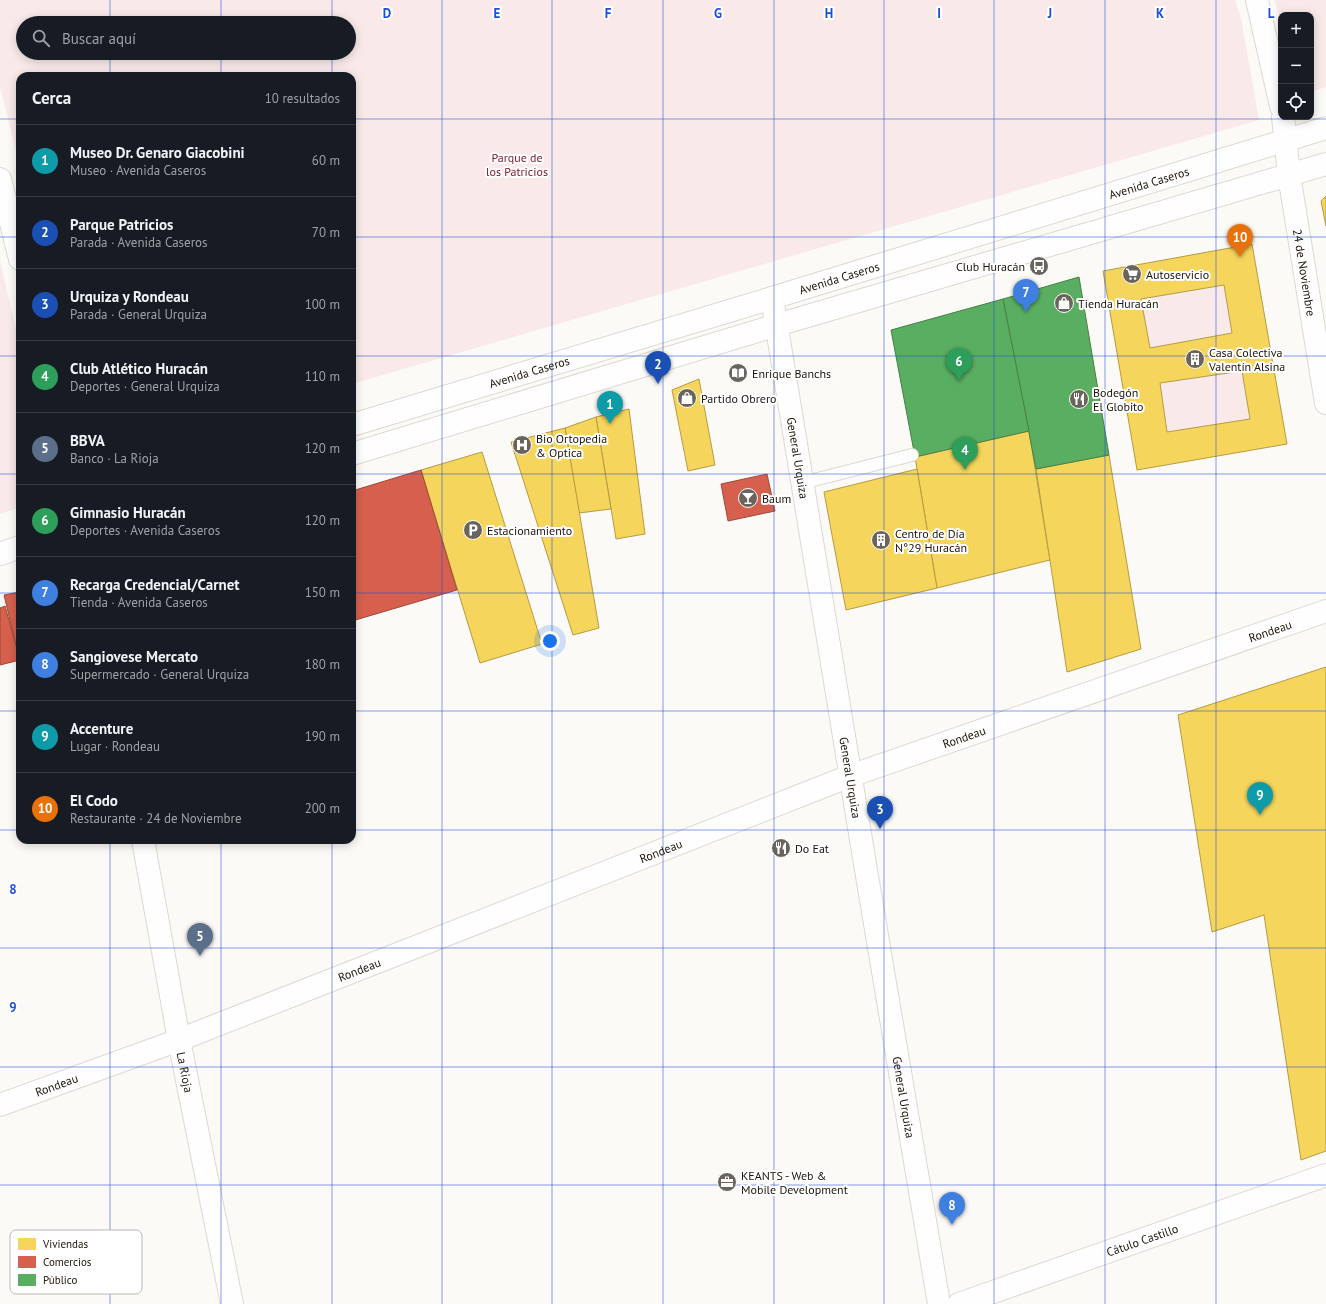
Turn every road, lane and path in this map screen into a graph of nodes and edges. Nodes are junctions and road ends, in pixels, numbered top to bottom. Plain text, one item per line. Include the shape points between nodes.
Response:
1 (1257, 0) edge
2 (1278, 93) edge
3 (1284, 120) edge
4 (1326, 128) edge
5 (1287, 140) junction
6 (1326, 164) edge
7 (1289, 175) junction
8 (0, 179) edge
9 (16, 243) edge
10 (772, 298) junction
11 (777, 325) junction
12 (1326, 403) edge
13 (356, 423) edge
14 (356, 453) edge
15 (912, 455) dead end
16 (802, 483) junction
17 (16, 548) edge
18 (0, 554) edge
19 (1326, 611) edge
20 (850, 776) junction
21 (144, 844) edge
22 (179, 1040) junction
23 (0, 1105) edge
24 (1326, 1175) edge
25 (232, 1304) edge
26 (939, 1304) edge
27 (959, 1304) edge

1 - 2 street
3 - 5 street, 24 de Noviembre
4 - 5 street, Avenida Caseros
5 - 7 street, 24 de Noviembre
5 - 10 street, Avenida Caseros
6 - 7 street
7 - 11 street
7 - 12 street, 24 de Noviembre
8 - 9 street
10 - 11 street, General Urquiza
10 - 13 street, Avenida Caseros
11 - 14 street
11 - 16 street, General Urquiza
15 - 16 lane
16 - 20 street, General Urquiza
17 - 18 street
19 - 20 street, Rondeau
20 - 22 street, Rondeau
20 - 26 street, General Urquiza
21 - 22 street, La Rioja
22 - 23 street, Rondeau
22 - 25 street, La Rioja
24 - 27 street, Cátulo Castillo

